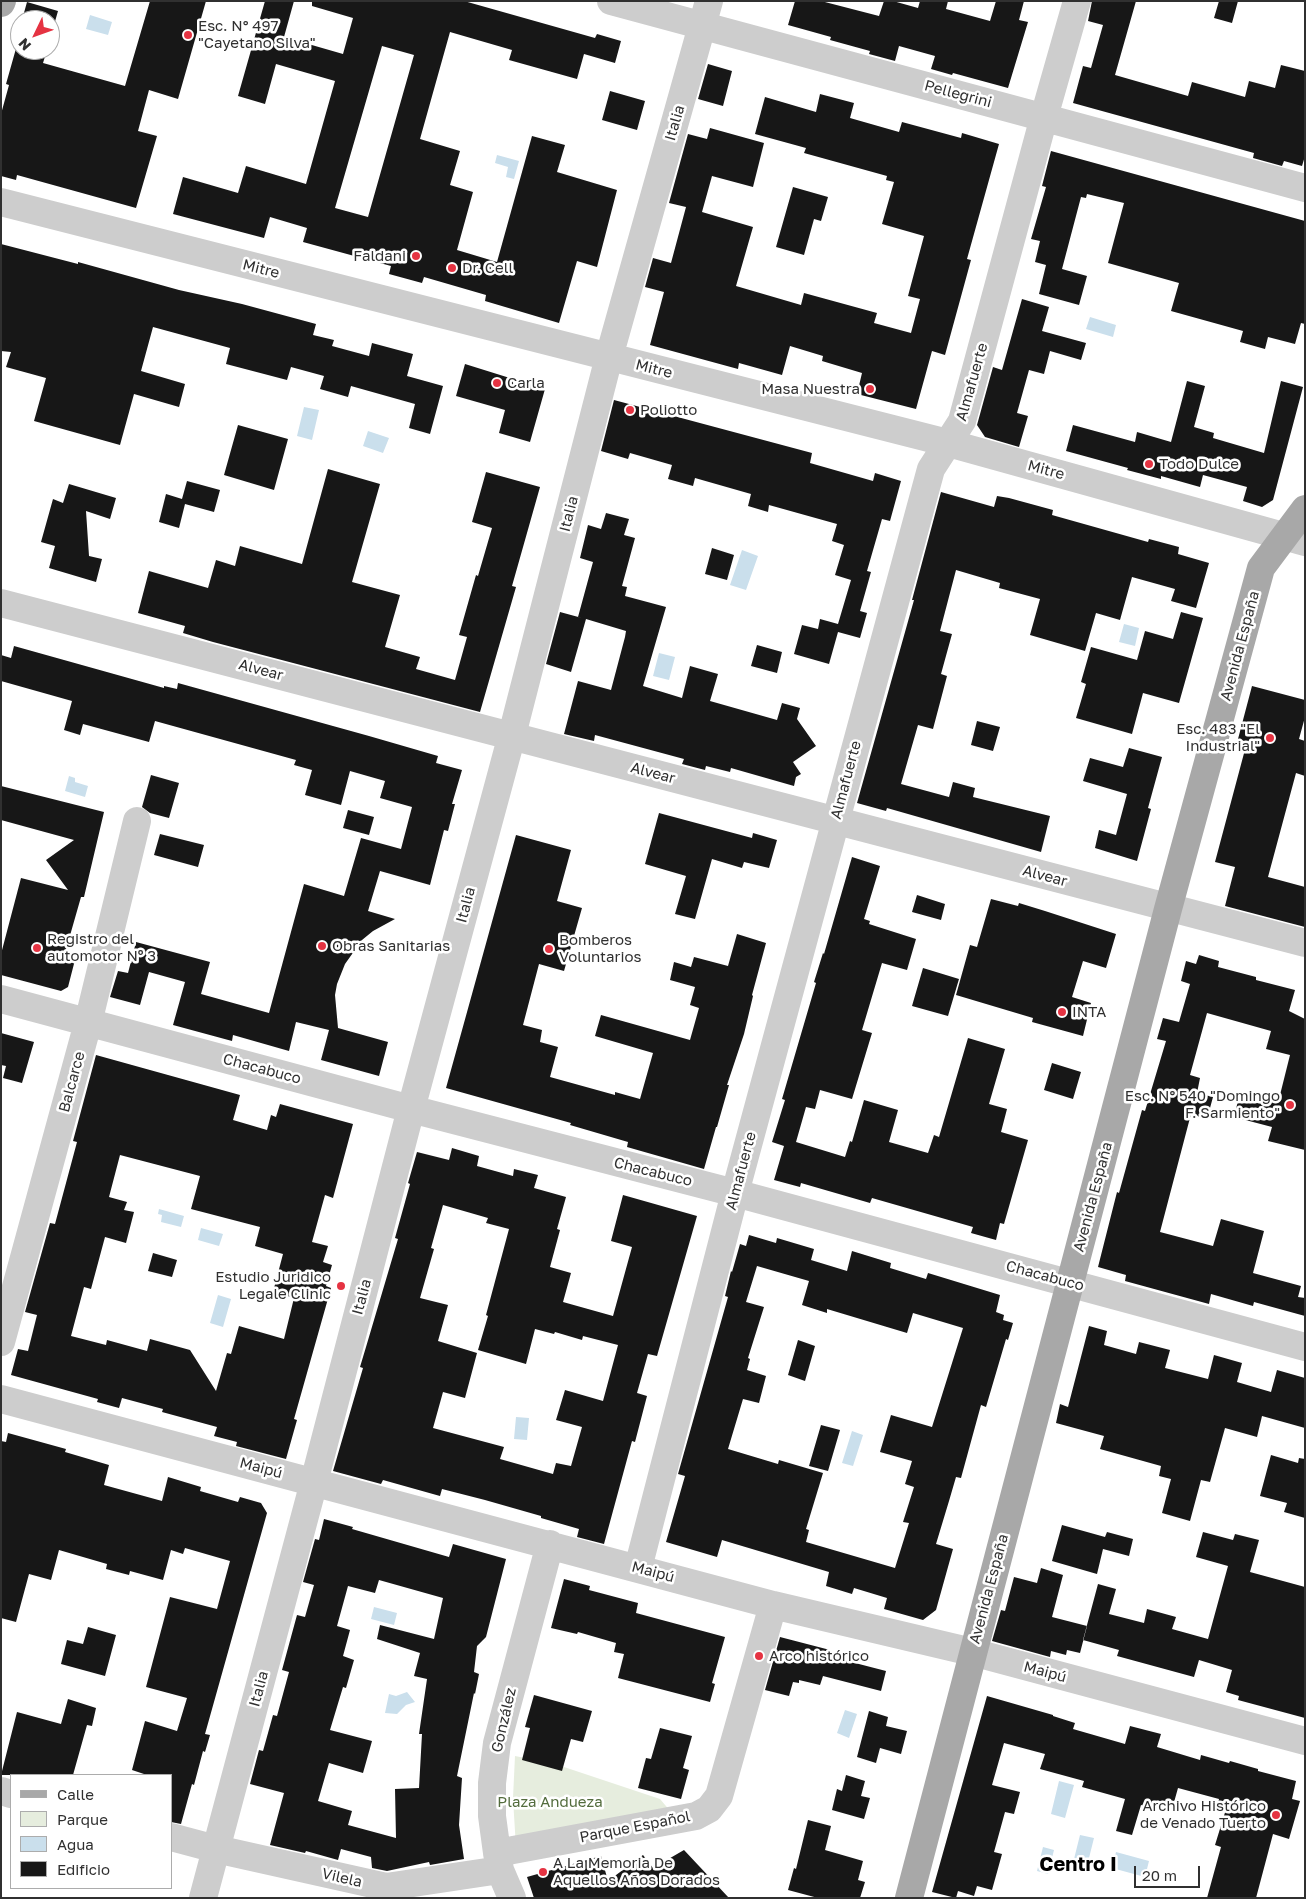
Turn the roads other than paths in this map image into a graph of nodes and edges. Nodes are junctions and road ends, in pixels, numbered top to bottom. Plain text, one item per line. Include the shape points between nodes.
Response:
1 (611, 1) edge
2 (1077, 1) edge
3 (706, 14) edge
4 (1044, 117) junction
5 (1305, 188) edge
6 (1, 202) edge
7 (609, 357) junction
8 (948, 443) junction
9 (1305, 509) edge
10 (1295, 539) edge
11 (1, 603) edge
12 (512, 735) junction
13 (137, 821) dead end
14 (836, 821) junction
15 (1168, 909) junction
16 (1305, 944) edge
17 (1, 999) edge
18 (88, 1023) junction
19 (411, 1109) junction
20 (735, 1193) junction
21 (1071, 1283) junction
22 (1, 1342) edge
23 (1305, 1347) edge
24 (1, 1399) edge
25 (314, 1482) junction
26 (550, 1544) junction
27 (638, 1568) junction
28 (773, 1605) junction
29 (972, 1652) junction
30 (1305, 1742) edge
31 (172, 1837) edge
32 (216, 1849) junction
33 (498, 1861) junction
34 (202, 1898) edge
35 (512, 1898) edge
36 (909, 1898) edge

1 - 3 street, Pellegrini
2 - 4 street, Almafuerte
3 - 4 street, Pellegrini
3 - 7 street, Italia
4 - 5 street, Pellegrini
4 - 8 street, Almafuerte via 962,421
6 - 7 street, Mitre
7 - 8 street, Mitre
7 - 12 street, Italia
8 - 10 street, Mitre
8 - 14 street, Almafuerte via 931,469
9 - 10 main road, Avenida España
10 - 15 main road, Avenida España via 1261,568
11 - 12 street, Alvear
12 - 14 street, Alvear
12 - 19 street, Italia
13 - 18 street, Balcarce
14 - 15 street, Alvear
14 - 20 street, Almafuerte
15 - 16 street, Alvear
15 - 21 main road, Avenida España
17 - 18 street, Chacabuco
18 - 19 street, Chacabuco
18 - 22 street, Balcarce
19 - 20 street, Chacabuco
19 - 25 street, Italia
20 - 21 street, Chacabuco
20 - 27 street, Almafuerte
21 - 23 street, Chacabuco
21 - 29 main road, Avenida España
24 - 25 street, Maipú
25 - 26 street, Maipú
25 - 32 street, Italia
26 - 27 street, Maipú
26 - 33 street, González via 497,1744 492,1816
27 - 28 street, Maipú
28 - 29 street, Maipú
28 - 33 street, Parque Español via 719,1796 709,1809 696,1816
29 - 30 street, Maipú
29 - 36 main road, Avenida España
31 - 32 street, Vilela
32 - 33 street, Vilela via 386,1887
32 - 34 street, Italia
33 - 35 street, González

